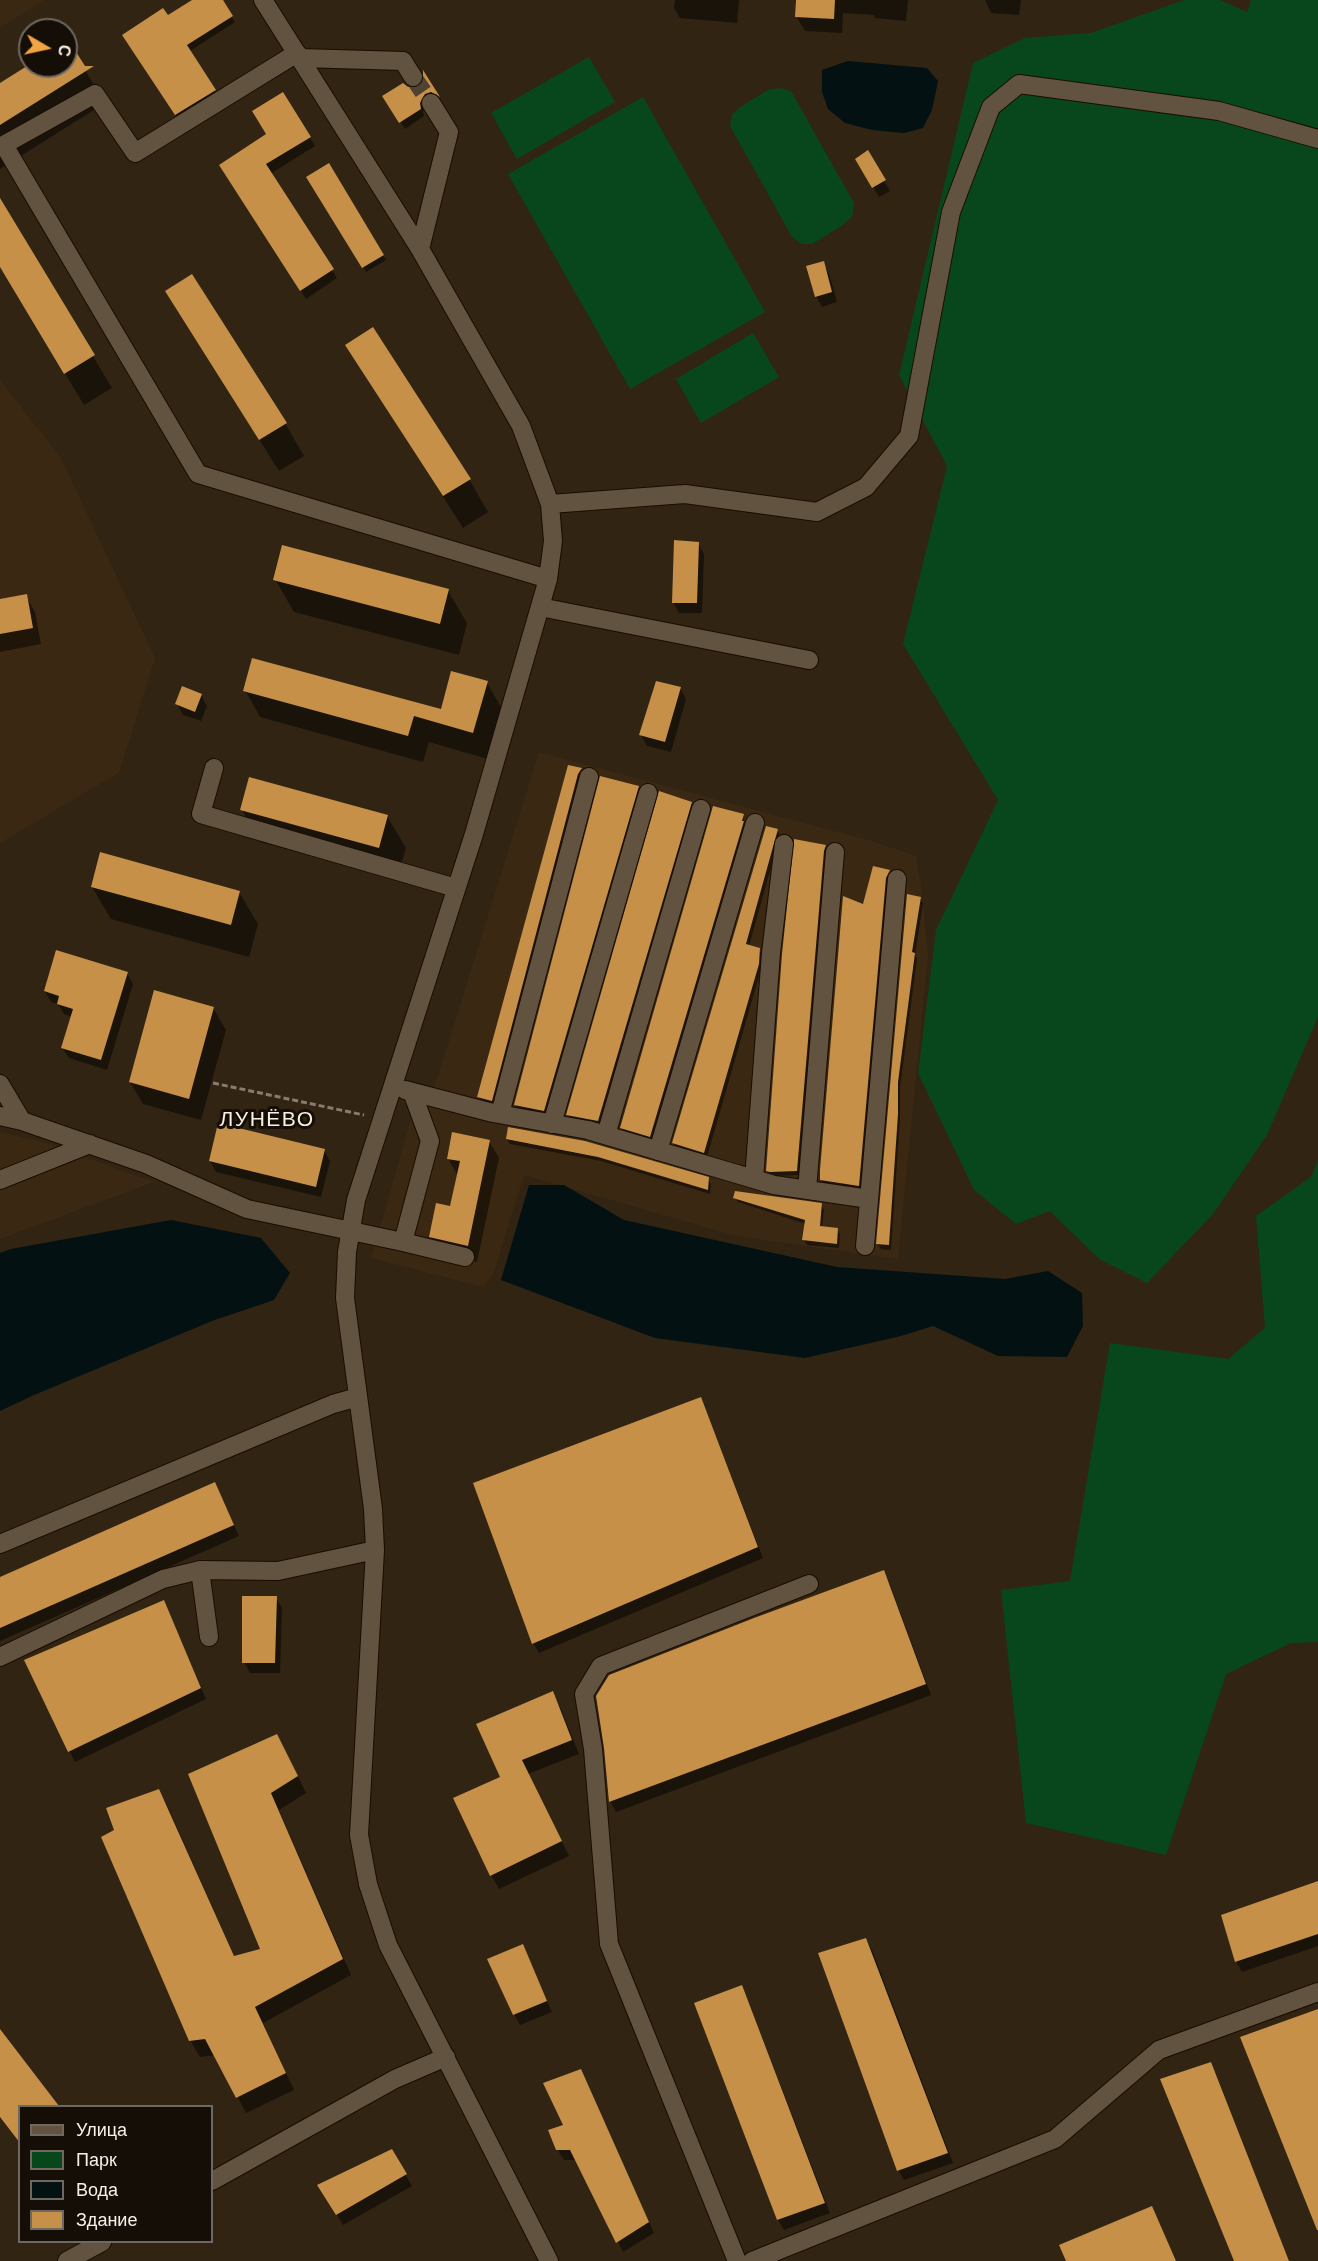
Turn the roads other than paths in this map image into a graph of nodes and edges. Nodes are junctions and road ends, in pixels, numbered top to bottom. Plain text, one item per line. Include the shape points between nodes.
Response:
1 (263, 0) edge
2 (298, 56) junction
3 (413, 77) tunnel mouth
4 (430, 103) tunnel mouth
5 (1318, 139) edge
6 (2, 146) edge
7 (420, 249) junction
8 (550, 504) junction
9 (548, 579) junction
10 (540, 608) junction
11 (809, 660) dead end
12 (214, 768) dead end
13 (589, 777) dead end
14 (648, 793) dead end
15 (701, 809) dead end
16 (755, 823) dead end
17 (784, 844) dead end
18 (835, 852) dead end
19 (897, 879) dead end
20 (456, 888) junction
21 (0, 1084) edge
22 (392, 1087) junction
23 (412, 1092) junction
24 (500, 1114) junction
25 (0, 1116) edge
26 (22, 1121) junction
27 (552, 1124) junction
28 (606, 1135) junction
29 (90, 1144) junction
30 (658, 1151) junction
31 (754, 1179) junction
32 (0, 1180) edge
33 (807, 1190) junction
34 (869, 1199) junction
35 (351, 1229) junction
36 (403, 1242) junction
37 (865, 1246) dead end
38 (465, 1257) dead end
39 (358, 1397) junction
40 (0, 1544) edge
41 (375, 1550) junction
42 (200, 1570) junction
43 (809, 1584) dead end
44 (209, 1637) dead end
45 (0, 1657) edge
46 (1318, 1992) edge
47 (446, 2057) junction
48 (213, 2180) edge
49 (98, 2243) edge
50 (67, 2261) edge
51 (549, 2261) edge
52 (737, 2261) edge
53 (752, 2261) edge

1 - 2 street
2 - 3 street via 403,62
2 - 6 street via 135,153 95,94
2 - 7 street
4 - 7 street via 449,132
5 - 8 street via 1220,111 1019,84 991,107 951,212 909,436 866,487 818,512 685,494
6 - 9 street via 198,474
7 - 8 street via 521,426
8 - 9 street via 553,541
9 - 10 street
10 - 11 street
10 - 20 street
12 - 20 street via 201,814
13 - 24 street
14 - 27 street
15 - 28 street
16 - 30 street
17 - 31 street via 771,953
18 - 33 street
19 - 34 street
20 - 22 street
21 - 26 street
22 - 23 street
22 - 35 street via 356,1200
23 - 24 street
23 - 36 street via 430,1140
24 - 27 street
25 - 26 street
26 - 29 street
27 - 28 street
28 - 30 street
29 - 32 street
29 - 35 street via 247,1209
30 - 31 street
31 - 33 street
33 - 34 street
34 - 37 street
35 - 36 street
35 - 39 street via 345,1298
36 - 38 street
39 - 40 street via 333,1404
39 - 41 street
41 - 42 street via 278,1571
41 - 47 street via 359,1835 368,1884 388,1945
42 - 44 street
42 - 45 street via 163,1579
43 - 52 street via 601,1666 584,1694 609,1944
46 - 53 street via 1159,2049 1055,2139
47 - 48 street via 395,2079
47 - 51 street
49 - 50 street

